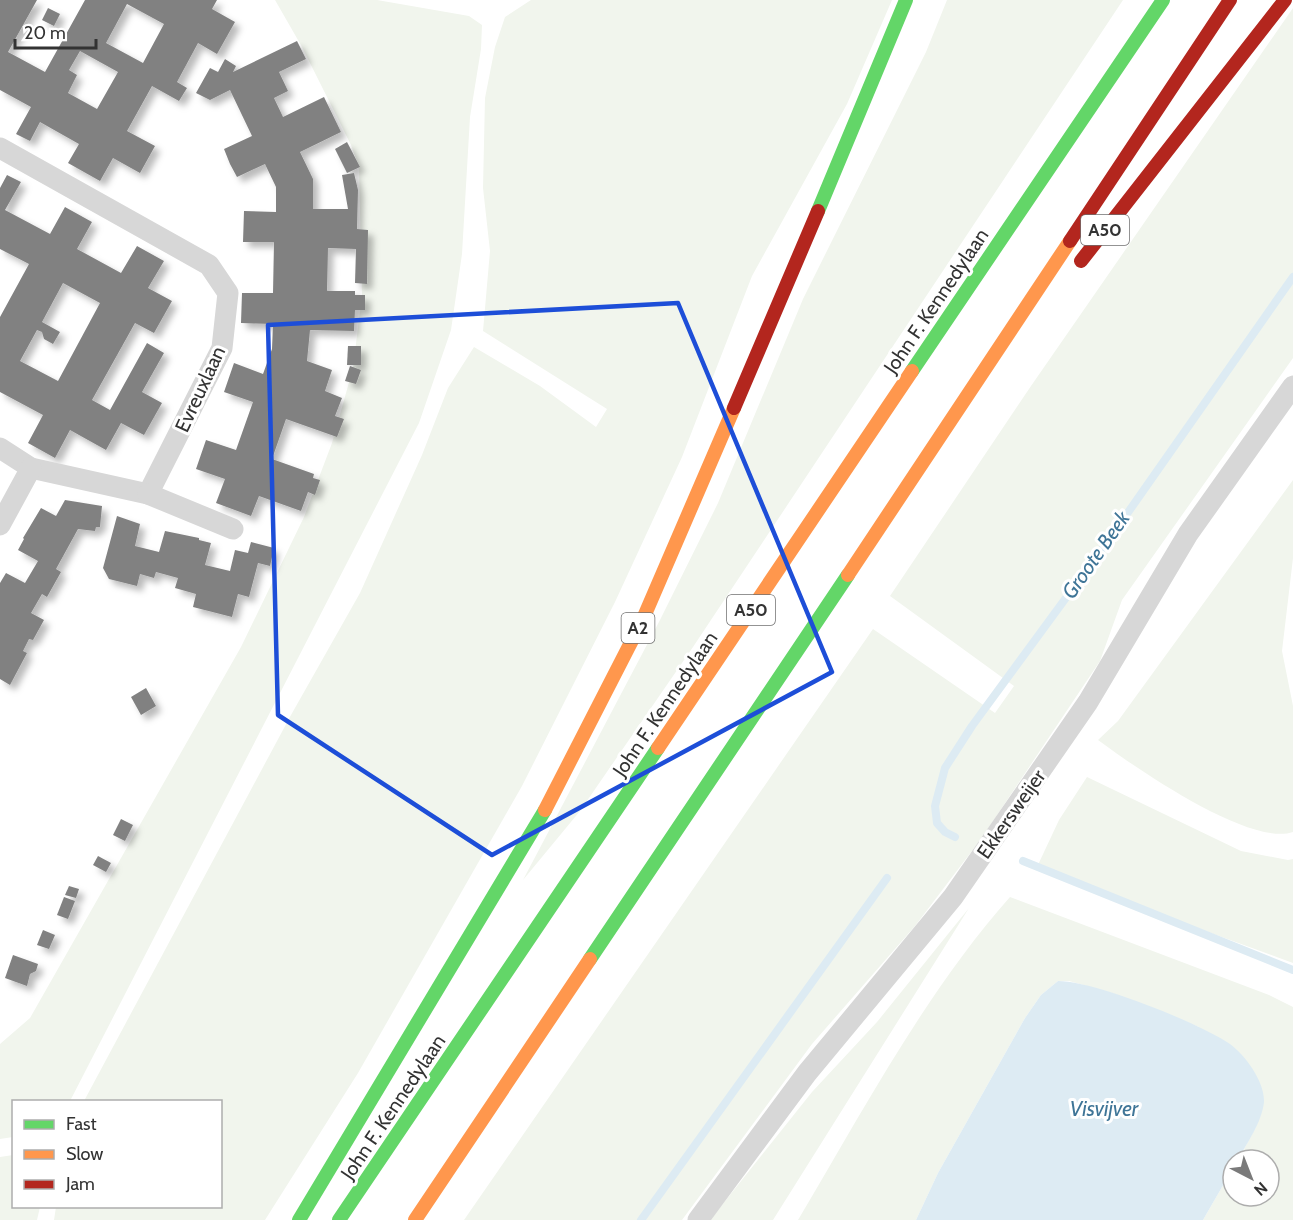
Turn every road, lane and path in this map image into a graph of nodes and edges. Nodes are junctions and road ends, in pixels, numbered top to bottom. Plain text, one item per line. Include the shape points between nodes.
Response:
1 (906, 0) edge
2 (1163, 0) edge
3 (1230, 0) edge
4 (1286, 0) edge
5 (0, 148) edge
6 (1072, 273) dead end
7 (1035, 320) dead end
8 (1293, 386) edge
9 (0, 448) edge
10 (925, 461) junction
11 (31, 468) junction
12 (148, 494) junction
13 (0, 525) edge
14 (233, 529) dead end
15 (299, 1220) edge
16 (339, 1220) edge
17 (416, 1220) edge
18 (698, 1220) edge

1 - 15 highway, A2 via 785,291 632,640 552,798
2 - 16 highway, John F. Kennedylaan / A50
3 - 10 highway, A50
4 - 6 highway, A50
5 - 12 street, Evreuxlaan via 210,265 228,293 222,348
7 - 10 highway, A50
8 - 18 street, Ekkersweijer via 1188,534 1088,702 953,897 807,1073
9 - 11 street
10 - 17 highway, A50
11 - 12 street
11 - 13 street
12 - 14 street

